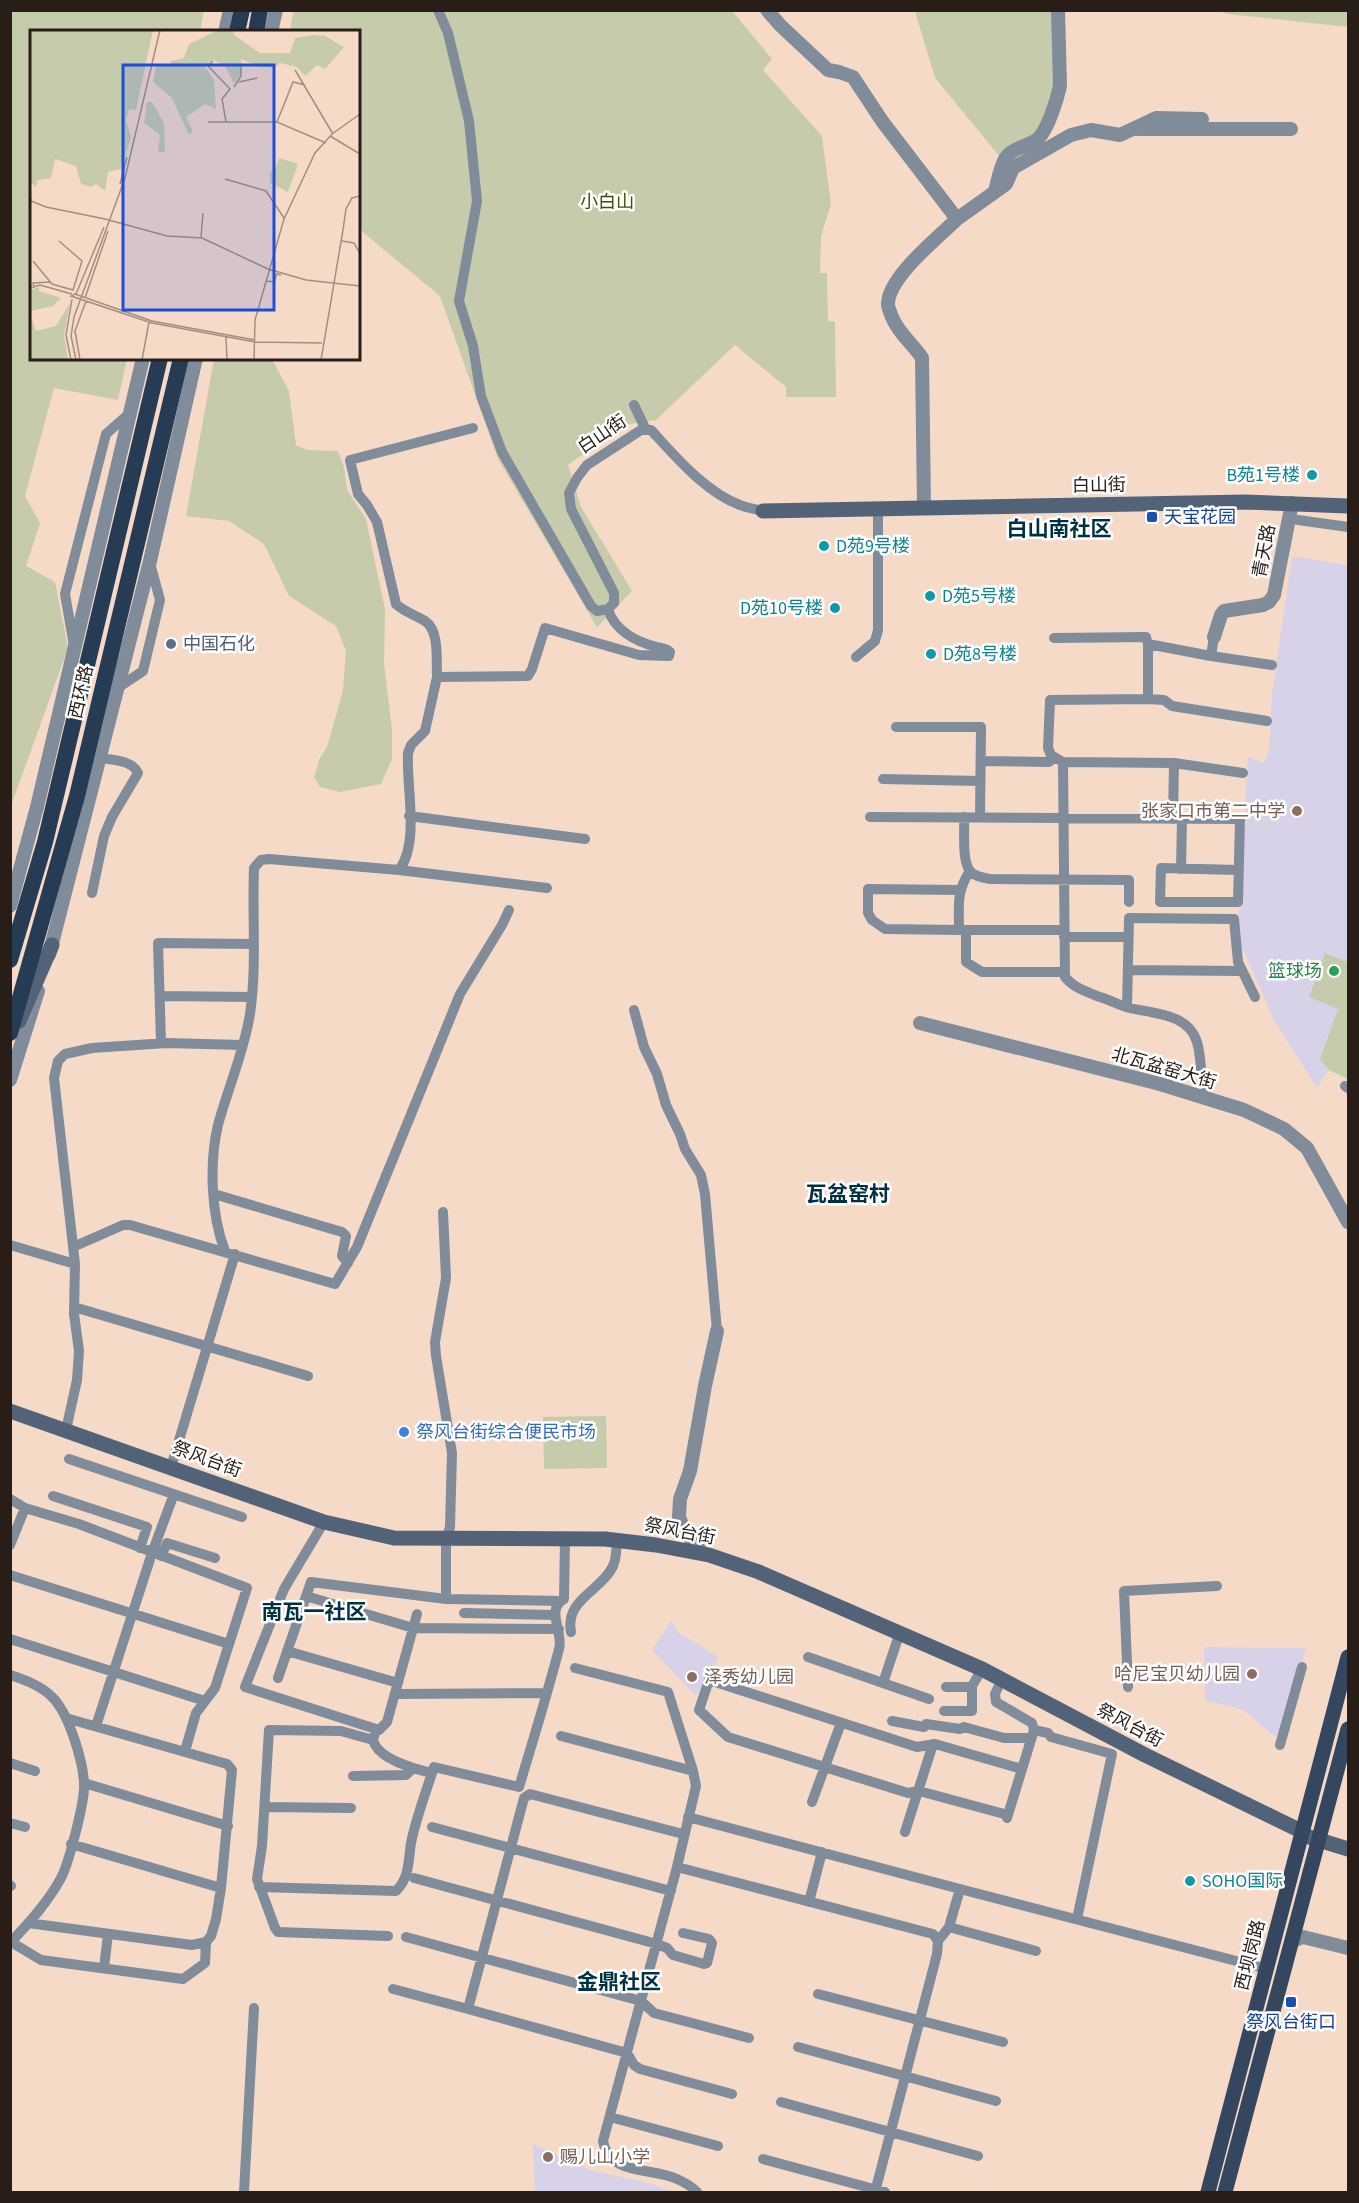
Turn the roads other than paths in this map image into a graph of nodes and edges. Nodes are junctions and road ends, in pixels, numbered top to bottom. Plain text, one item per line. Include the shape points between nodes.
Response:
1 (230, 10) edge
2 (242, 10) edge
3 (260, 10) edge
4 (276, 10) edge
5 (438, 10) edge
6 (767, 10) edge
7 (1058, 10) edge
8 (225, 30) edge
9 (237, 30) edge
10 (256, 30) edge
11 (271, 30) edge
12 (1202, 118) dead end
13 (1135, 129) junction
14 (1291, 129) dead end
15 (994, 193) junction
16 (957, 219) junction
17 (143, 360) edge
18 (160, 360) edge
19 (181, 360) edge
20 (196, 360) edge
21 (634, 405) dead end
22 (131, 411) junction
23 (473, 429) dead end
24 (646, 430) junction
25 (1292, 503) junction
26 (1348, 506) edge
27 (924, 507) junction
28 (878, 508) junction
29 (763, 511) joint
30 (1298, 520) dead end
31 (1348, 527) edge
32 (139, 530) junction
33 (150, 561) junction
34 (608, 609) junction
35 (1214, 637) joint
36 (1054, 638) dead end
37 (1148, 644) junction
38 (74, 650) junction
39 (1211, 656) junction
40 (856, 657) dead end
41 (1272, 665) dead end
42 (437, 677) junction
43 (118, 687) junction
44 (1148, 699) junction
45 (1267, 721) dead end
46 (896, 727) dead end
47 (100, 758) junction
48 (1058, 760) junction
49 (981, 761) junction
50 (1174, 764) junction
51 (1243, 772) dead end
52 (883, 779) dead end
53 (980, 781) junction
54 (409, 816) junction
55 (870, 817) dead end
56 (964, 818) junction
57 (980, 818) junction
58 (1063, 818) junction
59 (1178, 819) junction
60 (585, 839) dead end
61 (1181, 868) junction
62 (399, 870) junction
63 (1238, 870) junction
64 (970, 871) junction
65 (1064, 880) junction
66 (548, 888) dead end
67 (960, 890) junction
68 (92, 892) dead end
69 (1129, 902) dead end
70 (10, 906) edge
71 (509, 910) dead end
72 (962, 930) junction
73 (1064, 934) junction
74 (1128, 937) junction
75 (254, 944) junction
76 (52, 945) junction
77 (10, 960) edge
78 (1128, 970) junction
79 (1242, 971) junction
80 (1064, 972) junction
81 (160, 996) junction
82 (252, 997) junction
83 (1255, 997) dead end
84 (1127, 1007) junction
85 (634, 1010) dead end
86 (920, 1023) dead end
87 (10, 1033) edge
88 (10, 1041) edge
89 (160, 1043) junction
90 (242, 1045) junction
91 (10, 1080) edge
92 (1203, 1097) junction
93 (214, 1194) junction
94 (443, 1212) dead end
95 (1348, 1222) edge
96 (10, 1245) edge
97 (73, 1247) junction
98 (230, 1253) junction
99 (348, 1263) junction
100 (75, 1264) junction
101 (74, 1307) junction
102 (717, 1331) joint
103 (208, 1346) junction
104 (308, 1376) dead end
105 (10, 1411) edge
106 (66, 1430) junction
107 (69, 1459) dead end
108 (171, 1467) junction
109 (174, 1494) junction
110 (53, 1496) dead end
111 (10, 1499) edge
112 (25, 1508) junction
113 (243, 1517) dead end
114 (324, 1522) junction
115 (446, 1539) junction
116 (565, 1539) junction
117 (616, 1540) junction
118 (10, 1545) edge
119 (140, 1548) junction
120 (156, 1554) junction
121 (703, 1554) junction
122 (215, 1558) dead end
123 (10, 1575) edge
124 (1217, 1586) dead end
125 (306, 1596) junction
126 (446, 1599) junction
127 (561, 1601) junction
128 (132, 1613) junction
129 (464, 1613) dead end
130 (417, 1614) dead end
131 (554, 1615) junction
132 (413, 1628) junction
133 (559, 1629) junction
134 (571, 1632) dead end
135 (900, 1632) junction
136 (10, 1639) edge
137 (229, 1644) junction
138 (287, 1651) junction
139 (808, 1657) dead end
140 (1348, 1657) edge
141 (1302, 1667) dead end
142 (575, 1668) dead end
143 (982, 1669) junction
144 (114, 1672) junction
145 (10, 1675) edge
146 (278, 1678) dead end
147 (1002, 1679) junction
148 (883, 1683) junction
149 (946, 1687) dead end
150 (972, 1687) junction
151 (1128, 1687) dead end
152 (396, 1689) junction
153 (547, 1694) junction
154 (929, 1699) dead end
155 (205, 1701) junction
156 (944, 1711) dead end
157 (66, 1718) junction
158 (892, 1721) dead end
159 (841, 1723) junction
160 (96, 1726) junction
161 (1348, 1729) edge
162 (374, 1734) junction
163 (1033, 1734) junction
164 (561, 1736) dead end
165 (933, 1744) junction
166 (1280, 1745) dead end
167 (185, 1751) junction
168 (10, 1763) edge
169 (413, 1768) junction
170 (825, 1768) junction
171 (1022, 1769) junction
172 (35, 1771) dead end
173 (693, 1771) junction
174 (432, 1773) junction
175 (353, 1776) dead end
176 (84, 1783) junction
177 (919, 1791) junction
178 (812, 1802) dead end
179 (264, 1807) junction
180 (351, 1808) dead end
181 (688, 1817) junction
182 (10, 1823) edge
183 (228, 1826) junction
184 (25, 1827) dead end
185 (432, 1827) dead end
186 (1301, 1831) junction
187 (905, 1832) dead end
188 (683, 1834) junction
189 (1320, 1837) junction
190 (1348, 1842) edge
191 (71, 1844) junction
192 (511, 1847) junction
193 (1348, 1849) edge
194 (822, 1852) junction
195 (676, 1867) junction
196 (414, 1878) dead end
197 (260, 1887) junction
198 (221, 1888) junction
199 (960, 1889) junction
200 (671, 1891) junction
201 (497, 1901) junction
202 (809, 1902) junction
203 (1077, 1919) junction
204 (28, 1923) junction
205 (949, 1927) junction
206 (682, 1933) dead end
207 (108, 1934) junction
208 (388, 1936) dead end
209 (406, 1938) dead end
210 (12, 1940) edge
211 (938, 1941) junction
212 (1292, 1941) junction
213 (206, 1942) junction
214 (657, 1944) junction
215 (1348, 1948) edge
216 (1036, 1951) dead end
217 (482, 1957) junction
218 (104, 1968) junction
219 (1267, 1969) junction
220 (393, 1989) dead end
221 (818, 1994) dead end
222 (641, 2001) junction
223 (254, 2008) dead end
224 (468, 2009) junction
225 (920, 2020) junction
226 (749, 2038) dead end
227 (1003, 2042) dead end
228 (798, 2047) dead end
229 (627, 2053) junction
230 (905, 2076) junction
231 (732, 2094) dead end
232 (996, 2101) dead end
233 (781, 2102) dead end
234 (610, 2117) junction
235 (891, 2132) junction
236 (718, 2146) dead end
237 (978, 2156) dead end
238 (763, 2159) dead end
239 (879, 2192) edge
240 (244, 2193) edge
241 (697, 2193) edge
242 (1208, 2193) edge
243 (1225, 2193) edge

1 - 8 street
2 - 9 highway
3 - 10 highway
4 - 11 street
5 - 34 street via 469,121 477,201 459,301 473,346 481,396 502,452 591,606 597,611
6 - 16 street via 828,70 853,77
7 - 15 street via 1058,96 1037,140 1010,152 1005,159
12 - 13 street via 1156,118
13 - 14 street
13 - 15 street via 1120,135 1091,130 1071,135 1013,168 1006,184
15 - 16 street
16 - 27 street via 903,273 893,286 888,304 901,333 922,358
17 - 22 street
18 - 77 highway, 西环路 via 45,842
19 - 32 highway, 西环路
20 - 33 street
21 - 24 street
22 - 38 street
22 - 38 street via 106,434 65,594
23 - 42 street via 350,460 358,494 377,522 396,604 427,622 432,630
24 - 29 street, 白山街 via 651,430 688,471 723,496
24 - 34 street, 白山街 via 588,465 570,493 571,509 614,593 614,603
25 - 26 main road, 白山街
25 - 27 main road, 白山街
25 - 35 street, 青天路 via 1274,595 1263,604 1224,611
27 - 28 main road, 白山街
28 - 29 main road, 白山街
28 - 40 street via 878,630 875,641
30 - 31 street
32 - 33 street
32 - 87 highway, 西环路 via 77,796
33 - 43 street
33 - 43 street via 160,600 143,671
34 - 42 street via 620,629 640,642 666,648 669,656 639,655 545,628 528,676
35 - 39 street
36 - 37 street via 1146,638
37 - 39 street
37 - 44 street
38 - 70 street
39 - 41 street
42 - 54 street via 425,731 408,753
43 - 47 street
44 - 45 street
44 - 48 street via 1050,700 1048,748
46 - 49 street via 981,727
47 - 68 street via 128,763 138,773 104,836
47 - 76 street
48 - 49 street
48 - 50 street
48 - 58 street
49 - 53 street
50 - 51 street
50 - 59 street
52 - 53 street
53 - 57 street
54 - 60 street
54 - 62 street via 408,852
55 - 56 street
56 - 57 street
56 - 64 street via 965,858
57 - 58 street
58 - 59 street
58 - 65 street
59 - 61 street
59 - 63 street via 1240,819
61 - 63 street
61 - 63 street via 1161,868 1160,902 1238,902
62 - 66 street
62 - 75 street via 261,860 254,868
64 - 65 street via 990,879
64 - 67 street
65 - 69 street via 1129,880
65 - 73 street
67 - 72 street
67 - 72 street via 868,889 868,913 885,929
71 - 99 street via 460,993
72 - 73 street
72 - 80 street via 966,962 982,972
73 - 74 street
73 - 80 street
74 - 78 street
74 - 79 street via 1129,918 1234,919 1236,952
75 - 81 street via 158,943
75 - 82 street
76 - 88 main road
76 - 91 street
78 - 79 street
78 - 84 street
79 - 83 street
80 - 84 street via 1077,988
81 - 82 street
81 - 89 street
82 - 90 street
84 - 92 street via 1177,1019 1192,1033 1197,1042
85 - 102 street via 666,1105 701,1175
86 - 92 street, 北瓦盆窑大街
89 - 90 street
89 - 97 street via 92,1048 65,1054 58,1061 54,1078
90 - 93 street via 218,1126 213,1159
92 - 95 street, 北瓦盆窑大街 via 1284,1129 1307,1148
93 - 98 street via 215,1221
93 - 99 street via 342,1232 346,1236 342,1256
94 - 115 street via 446,1278 435,1342 452,1453 450,1527
96 - 100 street
97 - 98 street via 130,1225
97 - 100 street
98 - 99 street via 335,1284
98 - 103 street
100 - 101 street
101 - 103 street
101 - 106 street via 78,1368
102 - 121 street via 679,1508 685,1532
103 - 104 street
103 - 108 street
105 - 106 main road, 祭风台街
106 - 108 main road, 祭风台街
107 - 109 street
108 - 114 main road, 祭风台街
109 - 113 street
109 - 120 street
110 - 119 street via 147,1527
111 - 112 street
112 - 118 street
112 - 119 street
114 - 115 main road, 祭风台街 via 394,1538
114 - 162 street via 284,1588 245,1687
115 - 116 main road, 祭风台街
115 - 126 street
116 - 117 main road, 祭风台街
116 - 127 street
117 - 121 main road, 祭风台街
117 - 134 street via 614,1566 575,1606 570,1615
119 - 120 street
120 - 122 street via 167,1543
120 - 128 street
120 - 137 street via 248,1588
121 - 135 main road, 祭风台街 via 759,1572
123 - 128 street
124 - 151 street via 1124,1590
125 - 126 street via 310,1582
125 - 132 street
125 - 138 street
126 - 127 street
127 - 131 street
128 - 137 street
128 - 144 street
129 - 131 street
130 - 132 street
131 - 133 street
132 - 133 street
132 - 152 street
133 - 153 street via 561,1643
135 - 143 main road, 祭风台街
135 - 148 street
136 - 144 street
137 - 155 street via 215,1688
138 - 146 street
138 - 152 street
139 - 148 street
140 - 186 main road, 西坝岗路
141 - 166 street
142 - 173 street via 668,1692
143 - 147 main road, 祭风台街
143 - 150 street
144 - 155 street
144 - 160 street
145 - 157 street via 51,1696
147 - 163 street via 996,1702 1032,1723
147 - 186 main road, 祭风台街 via 1142,1754
148 - 154 street
149 - 150 street
150 - 156 street via 972,1711
152 - 153 street
152 - 162 street via 387,1722
153 - 174 street via 519,1787 434,1767
155 - 167 street via 196,1713
157 - 160 street
157 - 176 street
158 - 163 street via 924,1727 964,1727 1004,1738
159 - 165 street via 917,1747
159 - 170 street
159 - 170 street via 709,1680 699,1710 728,1737
160 - 167 street
161 - 189 main road, 西坝岗路
162 - 169 street via 376,1747
162 - 179 street via 269,1730
163 - 171 street
163 - 203 street via 1112,1754
164 - 173 street
165 - 171 street
165 - 177 street
167 - 183 street via 227,1764 232,1770
168 - 172 street
169 - 174 street
169 - 175 street via 406,1775
170 - 177 street via 908,1793
170 - 178 street
171 - 177 street via 1007,1817
173 - 181 street via 696,1786
174 - 197 street via 405,1879 396,1891
176 - 183 street
176 - 191 street
177 - 187 street
179 - 180 street
179 - 197 street via 257,1874
181 - 188 street
181 - 194 street
182 - 184 street
183 - 198 street
185 - 192 street
186 - 189 main road, 祭风台街
186 - 219 main road, 西坝岗路
188 - 192 street via 530,1794 524,1798
188 - 195 street
189 - 190 main road
189 - 193 main road
189 - 212 main road, 西坝岗路
191 - 198 street
191 - 204 street via 62,1876
192 - 200 street
192 - 201 street
194 - 199 street
194 - 202 street
195 - 200 street
195 - 202 street
196 - 201 street
197 - 208 street via 278,1932
198 - 213 street via 216,1919
199 - 203 street
199 - 205 street
200 - 214 street
201 - 214 street
201 - 217 street
202 - 211 street via 933,1934
203 - 219 street
204 - 207 street
204 - 210 street
205 - 211 street
205 - 216 street
206 - 214 street via 710,1940 707,1963 673,1955
207 - 213 street via 192,1945
207 - 218 street
209 - 217 street
210 - 218 street via 41,1960
211 - 225 street
212 - 215 street via 1303,1938
212 - 243 main road, 西坝岗路
213 - 218 street via 205,1963 183,1979
214 - 222 street
217 - 222 street
217 - 224 street
219 - 242 main road, 西坝岗路
220 - 224 street
221 - 225 street
222 - 226 street via 654,2013
222 - 229 street
223 - 240 street
224 - 229 street
225 - 227 street
225 - 230 street
228 - 230 street
229 - 231 street via 640,2069
229 - 234 street
230 - 232 street
230 - 235 street
233 - 235 street
234 - 236 street
234 - 241 street via 603,2140 605,2153 627,2167 677,2178
235 - 237 street
235 - 239 street
238 - 239 street

